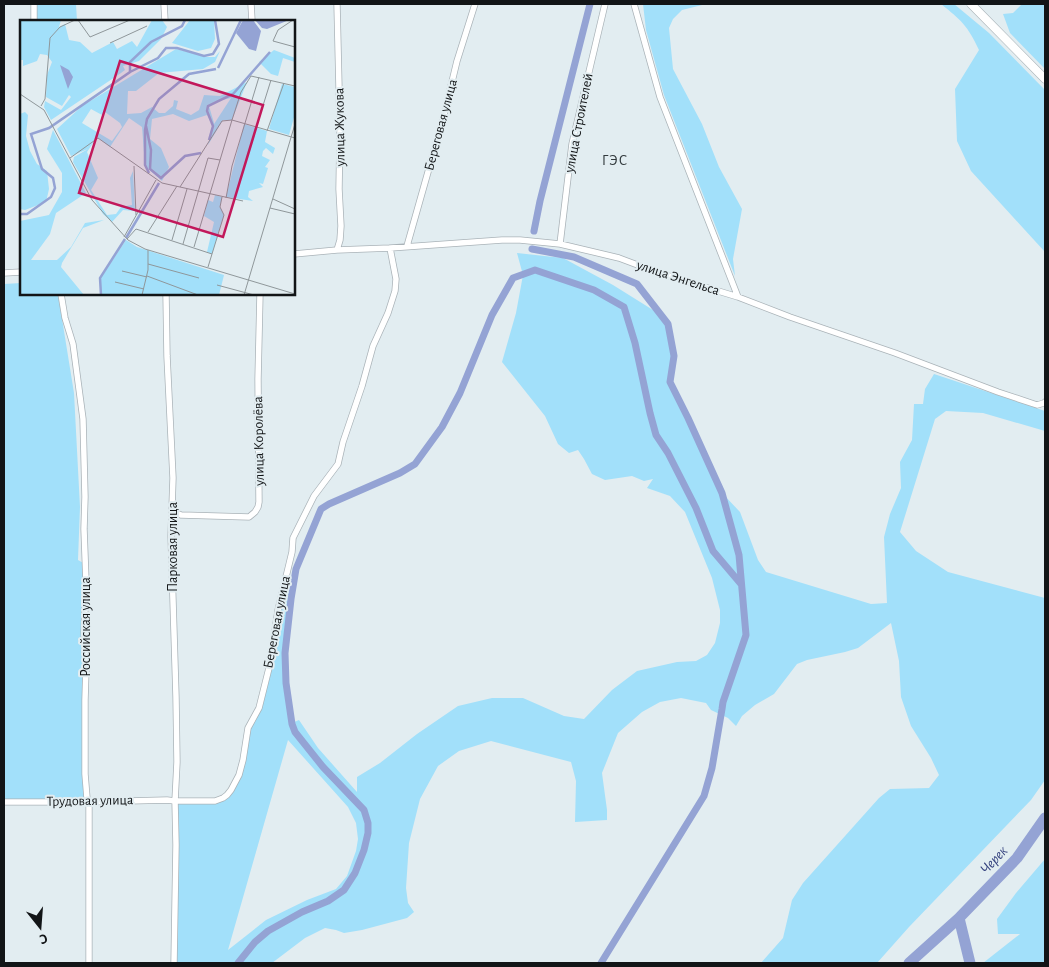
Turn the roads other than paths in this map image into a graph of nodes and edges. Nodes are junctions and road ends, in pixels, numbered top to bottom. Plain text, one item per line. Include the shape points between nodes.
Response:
1 (34, 4) edge
2 (164, 4) edge
3 (251, 4) edge
4 (337, 4) edge
5 (475, 4) edge
6 (605, 4) edge
7 (634, 4) edge
8 (971, 4) edge
9 (34, 20) edge
10 (165, 20) edge
11 (252, 20) edge
12 (1045, 79) edge
13 (560, 244) junction
14 (407, 246) junction
15 (390, 248) junction
16 (337, 250) junction
17 (295, 254) edge
18 (20, 272) edge
19 (4, 273) edge
20 (61, 295) edge
21 (166, 295) edge
22 (260, 295) edge
23 (738, 297) junction
24 (1045, 402) edge
25 (172, 511) junction
26 (181, 516) junction
27 (172, 523) junction
28 (175, 801) junction
29 (4, 802) edge
30 (89, 802) junction
31 (89, 963) edge
32 (174, 963) edge

1 - 9 street
2 - 10 street
3 - 11 street
4 - 16 street, улица Жукова via 341,165 340,240
5 - 14 street, Береговая улица
6 - 13 street, улица Строителей via 572,144
7 - 23 street via 660,97
8 - 12 street
13 - 14 street, улица Энгельса via 511,240
13 - 23 street, улица Энгельса via 619,258
14 - 15 street, улица Энгельса
15 - 16 street, улица Энгельса
15 - 28 street, Береговая улица via 395,291 373,346 338,464 314,496 293,538 270,664 259,708 248,728 239,775 227,795 216,801
16 - 17 street, улица Энгельса
18 - 19 street
20 - 30 street, Российская улица via 73,344 83,419 85,774
21 - 25 street, Парковая улица
22 - 26 street, улица Королёва via 258,507 249,517
23 - 24 street, улица Энгельса via 1037,406
25 - 26 street
25 - 27 street, Парковая улица
26 - 27 street
27 - 28 street, Парковая улица
28 - 30 street, Трудовая улица
28 - 32 street
29 - 30 street, Трудовая улица
30 - 31 street, Российская улица

